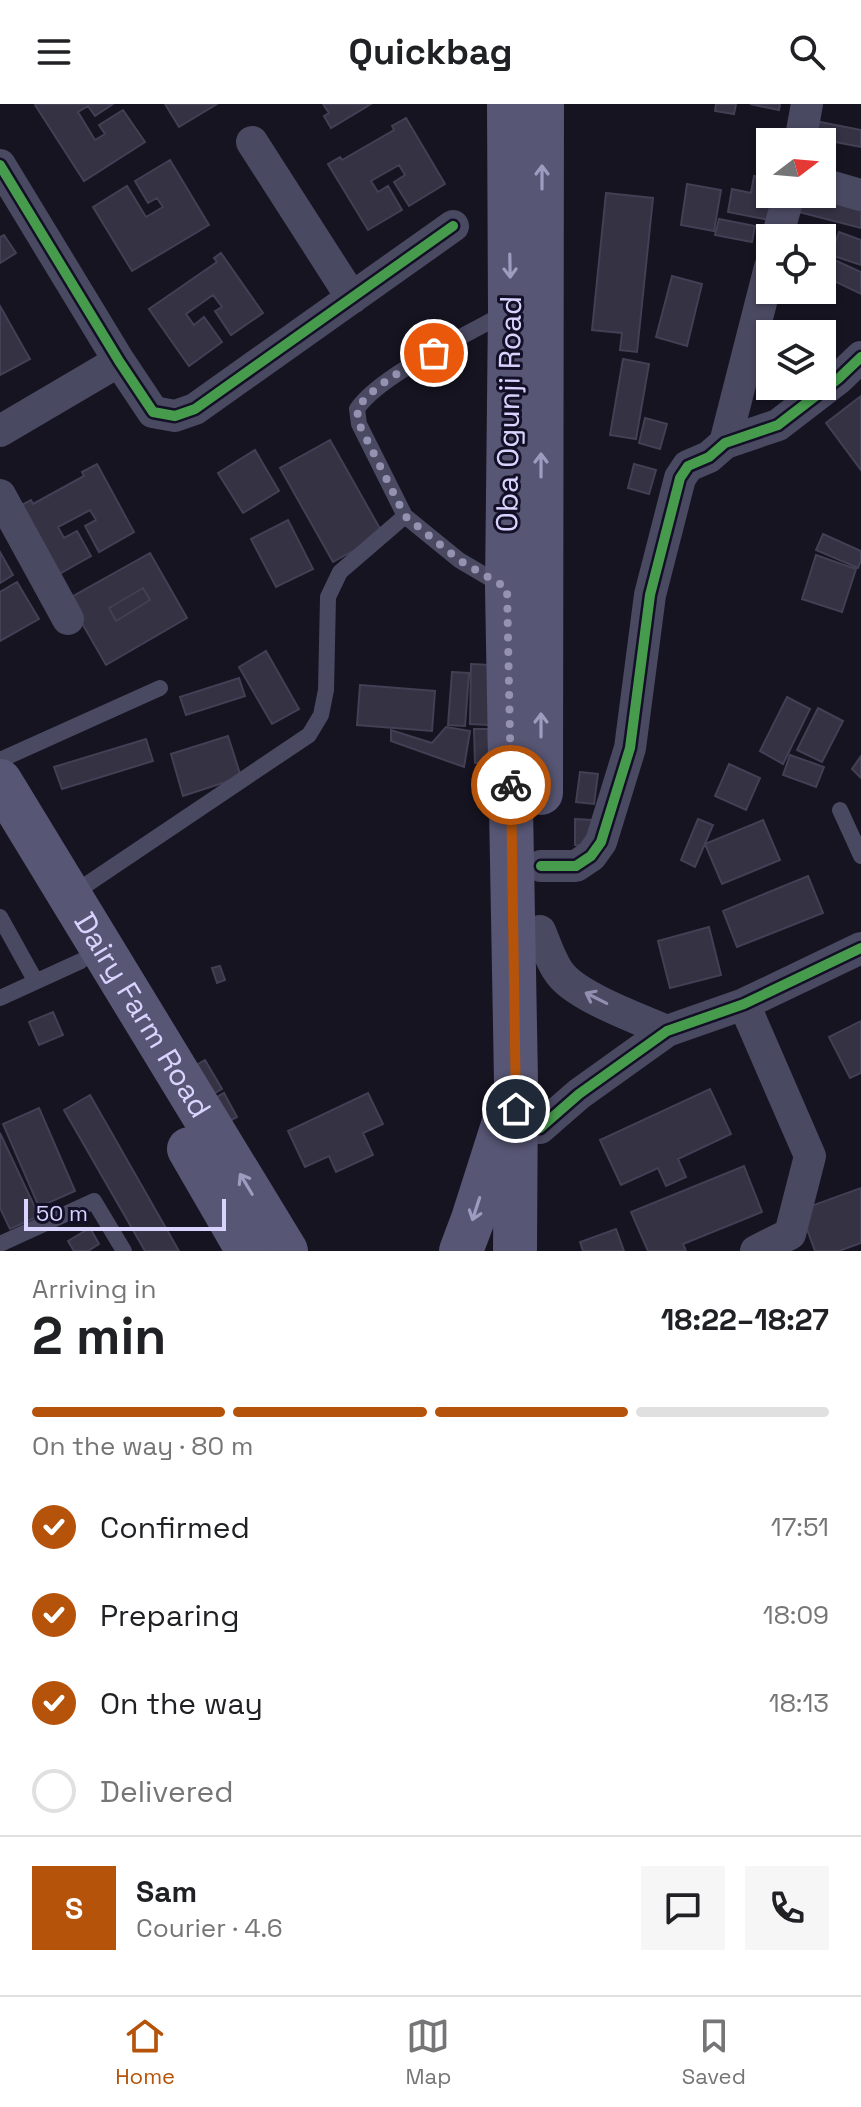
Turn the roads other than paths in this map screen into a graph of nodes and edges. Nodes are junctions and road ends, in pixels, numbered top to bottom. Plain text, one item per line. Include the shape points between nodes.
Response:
1 (509, 104) edge
2 (542, 104) edge
3 (807, 104) edge
4 (803, 128) edge
5 (252, 142) dead end
6 (0, 165) edge
7 (836, 188) edge
8 (861, 195) edge
9 (526, 222) junction
10 (453, 226) dead end
11 (352, 298) junction
12 (761, 304) edge
13 (510, 310) junction
14 (861, 357) edge
15 (119, 361) junction
16 (0, 431) edge
17 (725, 443) junction
18 (0, 495) edge
19 (405, 516) junction
20 (507, 588) junction
21 (68, 619) dead end
22 (160, 688) dead end
23 (0, 760) edge
24 (0, 781) edge
25 (840, 810) dead end
26 (0, 822) edge
27 (861, 856) edge
28 (527, 866) junction
29 (69, 897) junction
30 (0, 917) edge
31 (540, 931) junction
32 (861, 948) edge
33 (81, 961) junction
34 (35, 980) junction
35 (0, 998) edge
36 (744, 1004) junction
37 (667, 1031) junction
38 (516, 1081) junction
39 (540, 1128) junction
40 (0, 1244) edge
41 (124, 1251) edge
42 (248, 1251) edge
43 (286, 1251) edge
44 (461, 1251) edge
45 (515, 1251) edge
46 (539, 1251) edge
47 (756, 1251) edge

1 - 9 main road, Oba Ogunji Road
9 -> 2 main road, Oba Ogunji Road
3 - 4 street
5 - 11 street
6 - 15 street
7 - 8 street
9 -> 13 main road, Oba Ogunji Road
28 -> 9 main road, Oba Ogunji Road
10 - 11 street
11 - 15 street via 195,409 175,416 153,412
12 - 17 street
13 - 19 lane via 408,368 357,409 359,424
13 - 20 main road, Oba Ogunji Road
14 - 17 street via 778,425
15 - 16 street
17 - 28 street via 688,466 680,478 650,595 630,748 601,842 576,866
18 - 21 street
19 - 20 lane via 459,560
19 - 29 lane via 340,572 328,597 326,690 321,715 309,735
20 - 28 main road, Oba Ogunji Road
22 - 23 lane
24 - 29 main road, Dairy Farm Road
25 - 27 lane
26 - 33 main road, Dairy Farm Road
28 - 31 main road, Oba Ogunji Road
28 - 38 main road, Oba Ogunji Road
43 -> 29 main road, Dairy Farm Road
30 - 34 lane
37 -> 31 street via 576,988 560,975
31 - 39 main road, Oba Ogunji Road
32 - 36 street
33 - 34 lane
33 - 42 main road, Dairy Farm Road
34 - 35 lane
36 - 37 street
36 - 47 street via 810,1156 790,1234
37 - 39 street
38 -> 44 main road
38 - 45 main road, Oba Ogunji Road
39 - 46 main road, Oba Ogunji Road
40 - 41 lane via 94,1201

